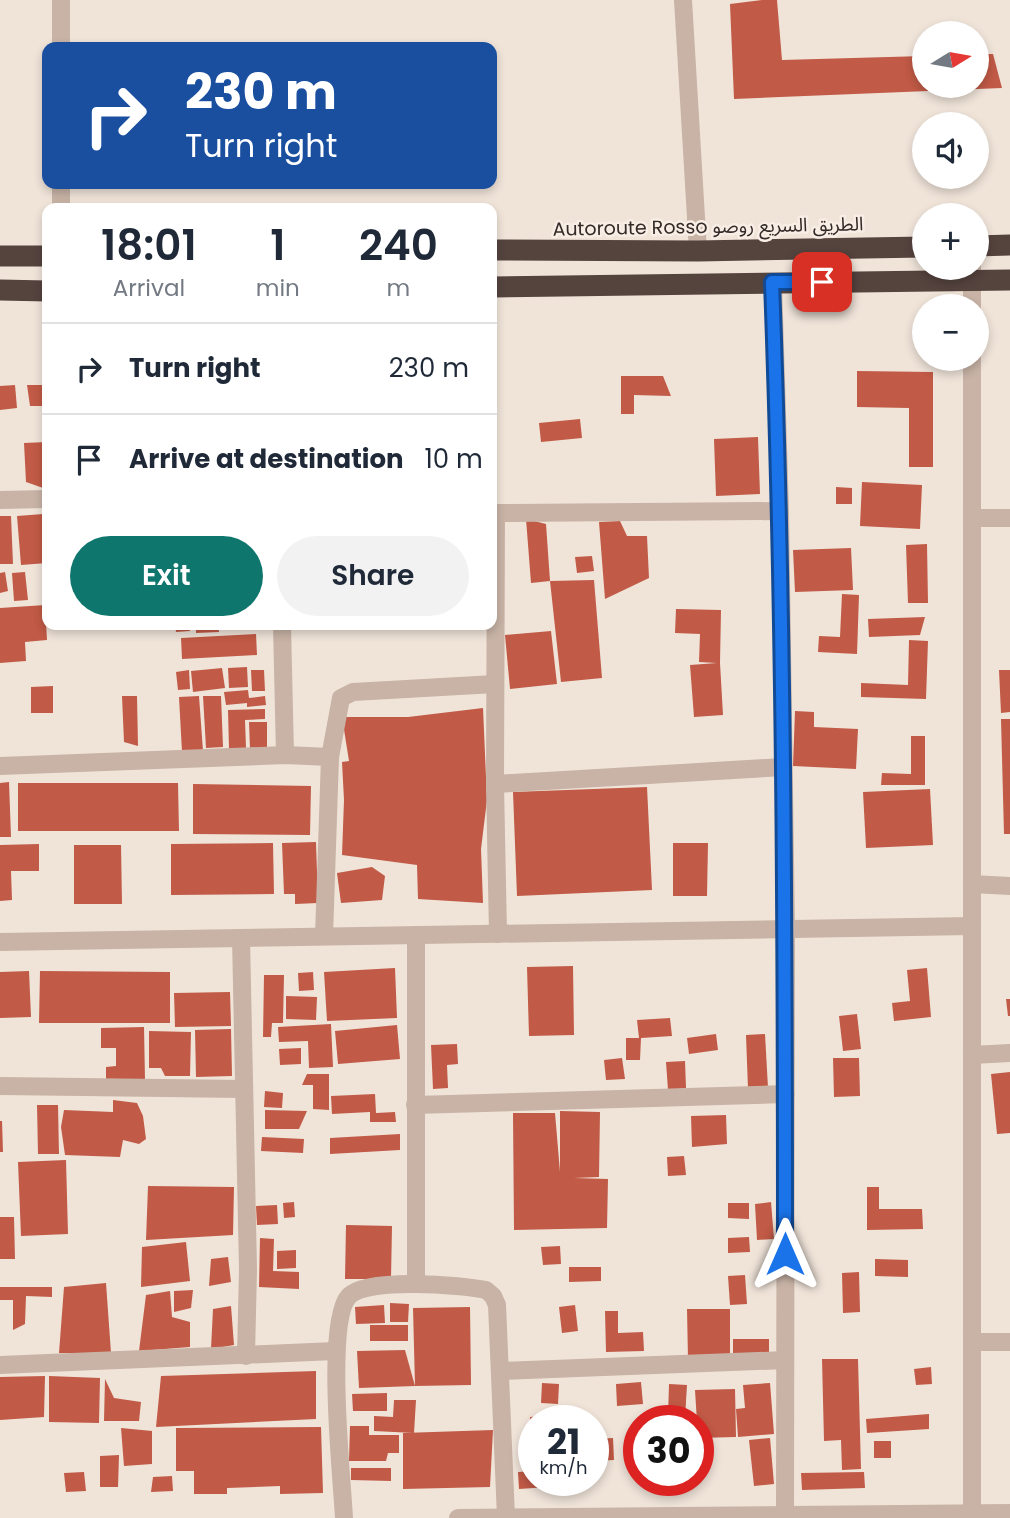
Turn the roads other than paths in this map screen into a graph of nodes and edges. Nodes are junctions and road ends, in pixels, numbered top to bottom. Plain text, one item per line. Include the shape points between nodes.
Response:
1 (61, 0) edge
2 (683, 0) edge
3 (61, 42) edge
4 (989, 246) edge
5 (1010, 246) edge
6 (912, 247) edge
7 (497, 250) edge
8 (698, 251) junction
9 (0, 256) edge
10 (42, 256) edge
11 (912, 276) edge
12 (989, 277) edge
13 (1010, 280) edge
14 (772, 282) junction
15 (497, 287) edge
16 (0, 290) edge
17 (42, 290) edge
18 (972, 371) edge
19 (42, 499) edge
20 (0, 500) edge
21 (780, 511) junction
22 (497, 513) edge
23 (1010, 518) edge
24 (972, 519) junction
25 (282, 630) edge
26 (495, 630) edge
27 (495, 684) junction
28 (285, 755) junction
29 (330, 757) junction
30 (0, 766) edge
31 (783, 767) junction
32 (495, 784) junction
33 (972, 884) junction
34 (1010, 886) edge
35 (972, 926) junction
36 (786, 929) junction
37 (498, 934) junction
38 (416, 935) junction
39 (324, 936) junction
40 (241, 938) junction
41 (0, 942) edge
42 (1010, 1053) edge
43 (972, 1055) junction
44 (0, 1086) edge
45 (244, 1089) junction
46 (786, 1094) junction
47 (415, 1105) junction
48 (416, 1284) junction
49 (973, 1342) junction
50 (1010, 1342) edge
51 (335, 1351) junction
52 (246, 1356) junction
53 (785, 1360) junction
54 (0, 1365) edge
55 (501, 1371) junction
56 (1010, 1513) edge
57 (785, 1515) junction
58 (972, 1516) edge
59 (506, 1517) edge
60 (344, 1518) edge
61 (458, 1518) edge

1 - 3 street
2 - 8 street
4 - 5 highway
6 - 8 highway, Autoroute Rosso الطريق السريع روصو
7 - 8 highway, Autoroute Rosso الطريق السريع روصو
9 - 10 highway
11 - 14 highway
12 - 13 highway
14 - 15 highway
14 - 21 street
16 - 17 highway
18 - 24 street
19 - 20 street
21 - 22 street
21 - 31 street
23 - 24 street
24 - 33 street
25 - 28 street
26 - 27 street
27 - 29 street via 353,692 341,698
27 - 32 street
28 - 29 street
28 - 30 street
29 - 39 street
31 - 32 street
31 - 36 street
32 - 37 street
33 - 34 street
33 - 35 street
35 - 36 street
35 - 43 street
36 - 37 street
36 - 46 street
37 - 38 street
38 - 39 street
38 - 47 street
39 - 40 street
40 - 41 street
40 - 45 street
42 - 43 street
43 - 49 street
44 - 45 street
45 - 52 street
46 - 47 street
46 - 53 street
47 - 48 street
48 - 51 street via 378,1286 350,1295 338,1323
48 - 55 street via 476,1288 493,1296
49 - 50 street
49 - 58 street
51 - 52 street
51 - 60 street
52 - 54 street
53 - 55 street
53 - 57 street
55 - 59 street
56 - 58 street
57 - 58 street
57 - 59 street
59 - 61 street

